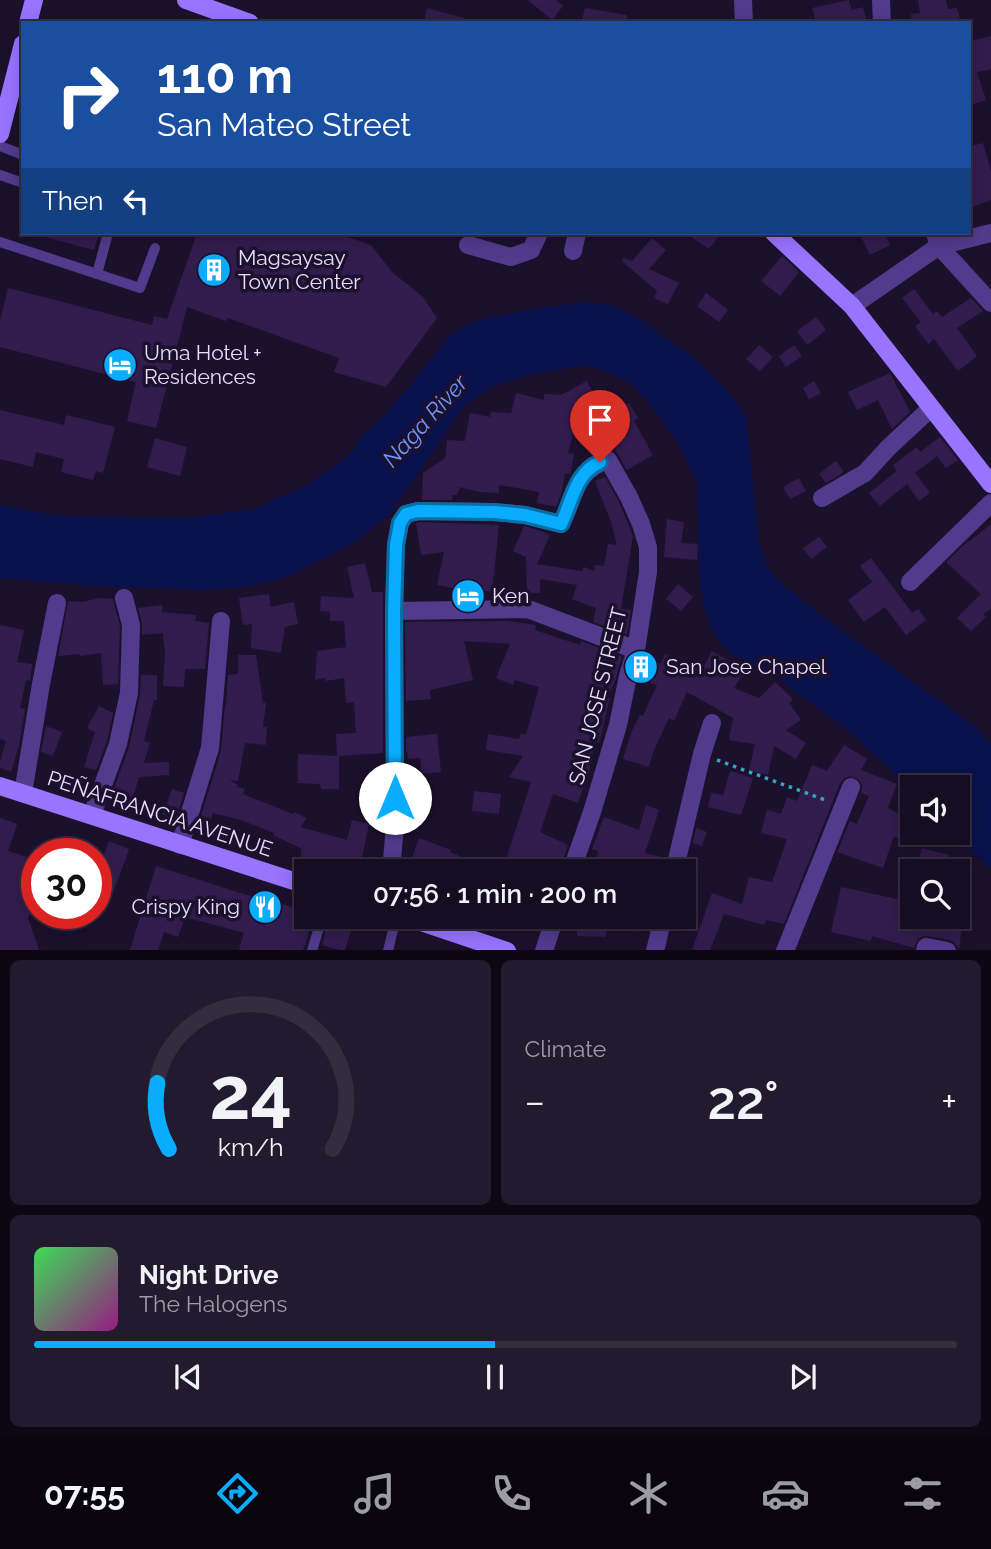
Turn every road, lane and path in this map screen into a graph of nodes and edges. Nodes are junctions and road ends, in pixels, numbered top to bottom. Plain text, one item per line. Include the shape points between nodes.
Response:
1 (34, 0) edge
2 (186, 0) edge
3 (743, 0) edge
4 (881, 0) edge
5 (29, 21) edge
6 (244, 21) edge
7 (744, 21) edge
8 (883, 21) edge
9 (21, 52) edge
10 (6, 114) edge
11 (0, 146) edge
12 (21, 154) edge
13 (0, 175) edge
14 (21, 182) edge
15 (991, 233) edge
16 (107, 235) edge
17 (537, 235) edge
18 (577, 235) edge
19 (776, 235) edge
20 (937, 239) edge
21 (0, 242) edge
22 (468, 246) dead end
23 (155, 248) dead end
24 (573, 251) dead end
25 (97, 274) junction
26 (991, 303) edge
27 (852, 306) junction
28 (931, 408) junction
29 (991, 484) edge
30 (822, 498) dead end
31 (991, 503) edge
32 (910, 582) dead end
33 (124, 598) dead end
34 (57, 603) dead end
35 (394, 611) junction
36 (221, 621) dead end
37 (636, 650) junction
38 (712, 723) dead end
39 (702, 754) junction
40 (0, 786) edge
41 (850, 787) dead end
42 (23, 793) junction
43 (843, 806) junction
44 (92, 815) junction
45 (180, 845) junction
46 (392, 859) edge
47 (576, 859) edge
48 (677, 859) edge
49 (294, 881) edge
50 (318, 929) edge
51 (392, 929) edge
52 (443, 929) edge
53 (551, 929) edge
54 (660, 929) edge
55 (312, 950) edge
56 (388, 950) edge
57 (507, 950) edge
58 (544, 950) edge
59 (655, 950) edge
60 (785, 950) edge
61 (925, 950) edge
62 (947, 950) edge

1 - 5 main road
2 - 6 main road
3 - 7 street
4 - 8 street
9 - 10 main road
11 - 12 lane
13 - 14 lane
15 - 20 street
16 - 25 lane
17 - 22 street via 531,250 511,257
18 - 24 street
19 - 27 main road
20 - 26 street
20 - 27 street
21 - 25 lane
23 - 25 lane via 140,288
27 - 28 main road
28 - 29 main road
28 - 30 street via 865,472
31 - 32 street
33 - 44 street via 131,625 130,693 118,744
34 - 42 street
35 - 37 street via 528,609
35 - 37 street, SAN JOSE STREET via 396,545 406,514 494,512 561,524 585,473 608,460 648,547
35 - 46 street
36 - 45 street via 210,748
37 - 47 street, SAN JOSE STREET via 618,725
38 - 39 street
39 - 43 path
39 - 48 street
40 - 42 main road, PEÑAFRANCIA AVENUE
41 - 43 street
42 - 44 main road, PEÑAFRANCIA AVENUE
43 - 60 street
44 - 45 main road, PEÑAFRANCIA AVENUE
45 - 49 main road, PEÑAFRANCIA AVENUE
50 - 55 lane
51 - 56 lane
52 - 57 main road
53 - 58 street
54 - 59 street
61 - 62 street

